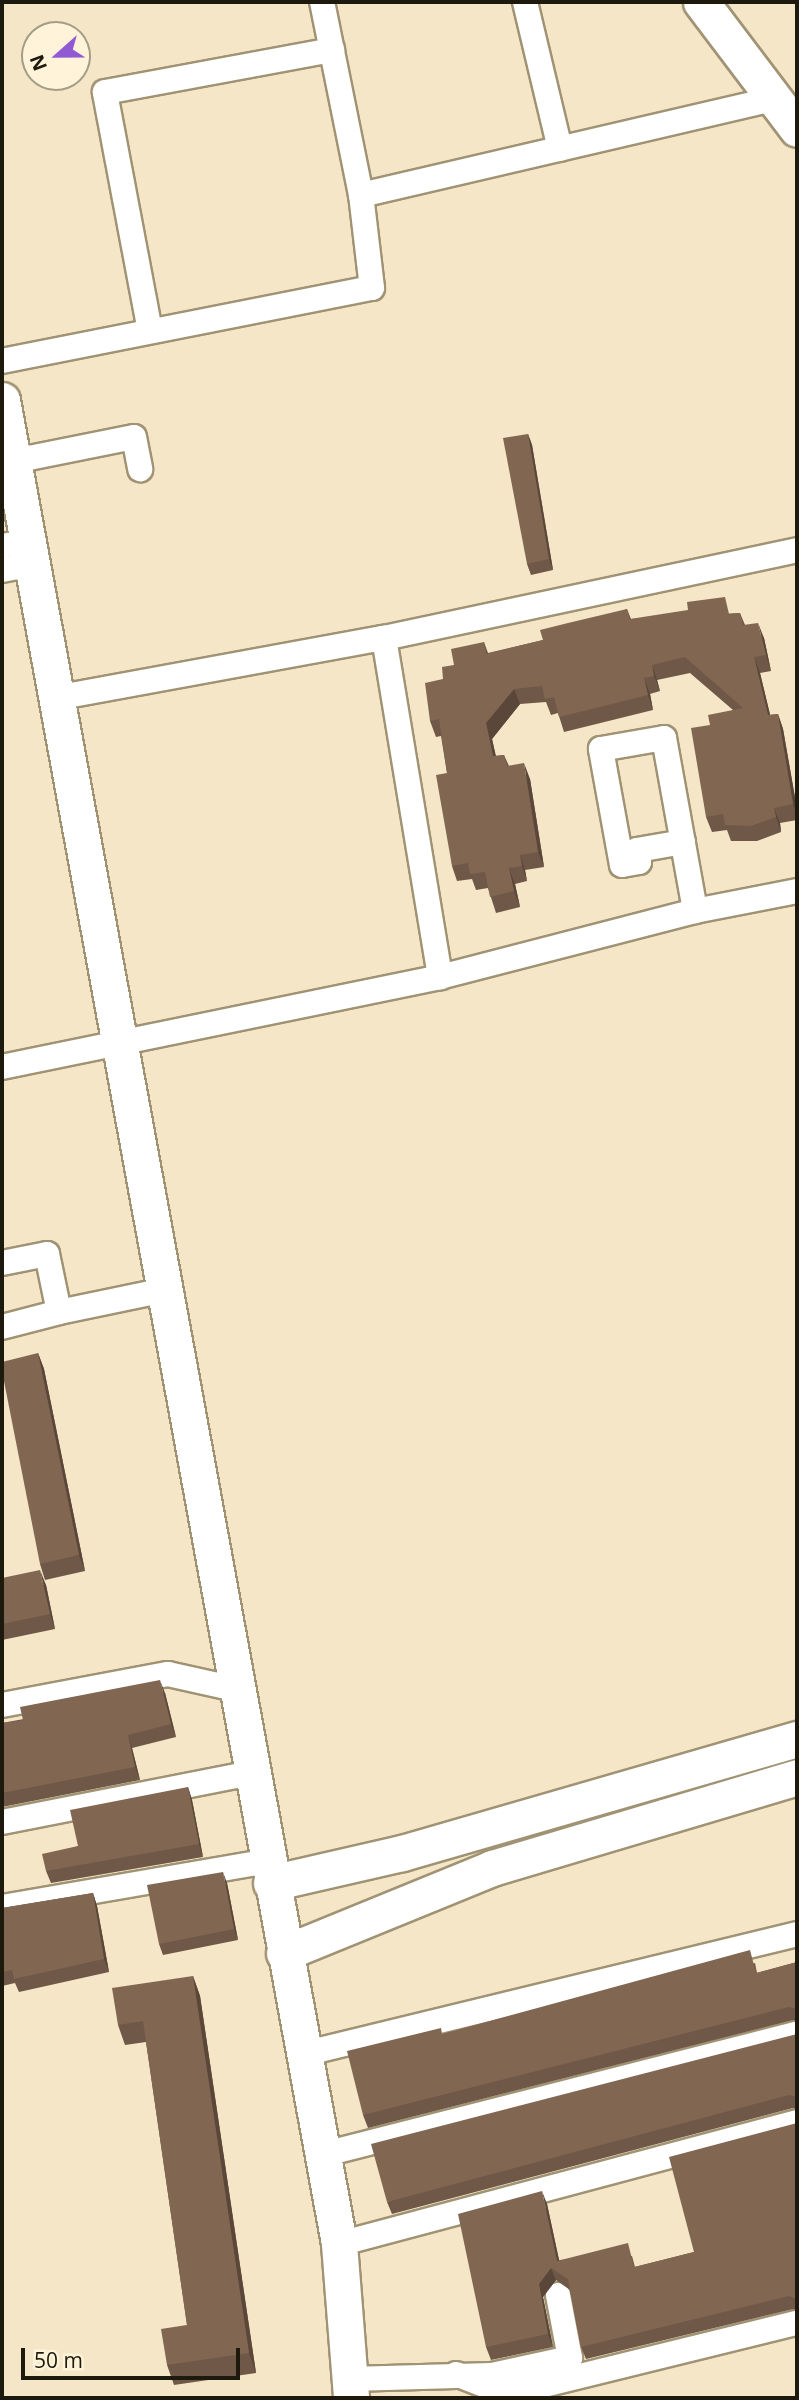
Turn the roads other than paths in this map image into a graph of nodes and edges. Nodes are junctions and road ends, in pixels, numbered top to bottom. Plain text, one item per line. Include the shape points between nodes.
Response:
1 (322, 2) edge
2 (525, 2) edge
3 (701, 2) edge
4 (332, 50) junction
5 (774, 99) junction
6 (797, 129) edge
7 (560, 149) junction
8 (361, 195) junction
9 (150, 331) junction
10 (2, 361) edge
11 (2, 406) edge
12 (9, 462) edge
13 (141, 469) dead end
14 (797, 550) edge
15 (17, 555) edge
16 (384, 638) junction
17 (61, 697) junction
18 (683, 842) junction
19 (797, 891) edge
20 (695, 911) junction
21 (440, 977) junction
22 (122, 1041) junction
23 (2, 1067) edge
24 (2, 1263) edge
25 (165, 1290) junction
26 (59, 1312) junction
27 (2, 1327) edge
28 (235, 1689) junction
29 (2, 1705) edge
30 (797, 1739) edge
31 (251, 1773) junction
32 (797, 1777) edge
33 (2, 1822) edge
34 (269, 1872) junction
35 (2, 1907) edge
36 (797, 1934) edge
37 (284, 1953) junction
38 (797, 2034) edge
39 (303, 2054) junction
40 (797, 2122) edge
41 (321, 2155) junction
42 (339, 2244) junction
43 (558, 2295) dead end
44 (797, 2323) edge
45 (456, 2374) junction
46 (350, 2388) edge

1 - 4 street
2 - 7 street
3 - 5 main road
4 - 8 street
4 - 9 street via 105,92
5 - 6 main road
5 - 7 street
7 - 8 street
8 - 9 street via 372,288
9 - 10 street
11 - 12 main road
12 - 13 street via 134,437
12 - 15 main road
14 - 16 street
15 - 17 main road
16 - 17 street
16 - 21 street
17 - 22 main road
18 - 18 street via 664,738 601,749 622,865 639,862 637,850
18 - 20 street
19 - 20 street
20 - 21 street
21 - 22 street
22 - 23 street
22 - 25 main road
24 - 26 street via 47,1254
25 - 26 street
25 - 28 main road
26 - 27 street
28 - 29 street via 167,1674
28 - 31 main road
30 - 34 main road via 391,1856
31 - 33 street
31 - 34 main road
32 - 37 main road via 492,1868
34 - 35 street
34 - 37 main road
36 - 39 street
37 - 39 main road
38 - 41 street
39 - 41 main road
40 - 42 street
41 - 42 main road
42 - 46 main road
43 - 45 street via 570,2358 492,2375
44 - 45 street via 508,2394
45 - 46 street

